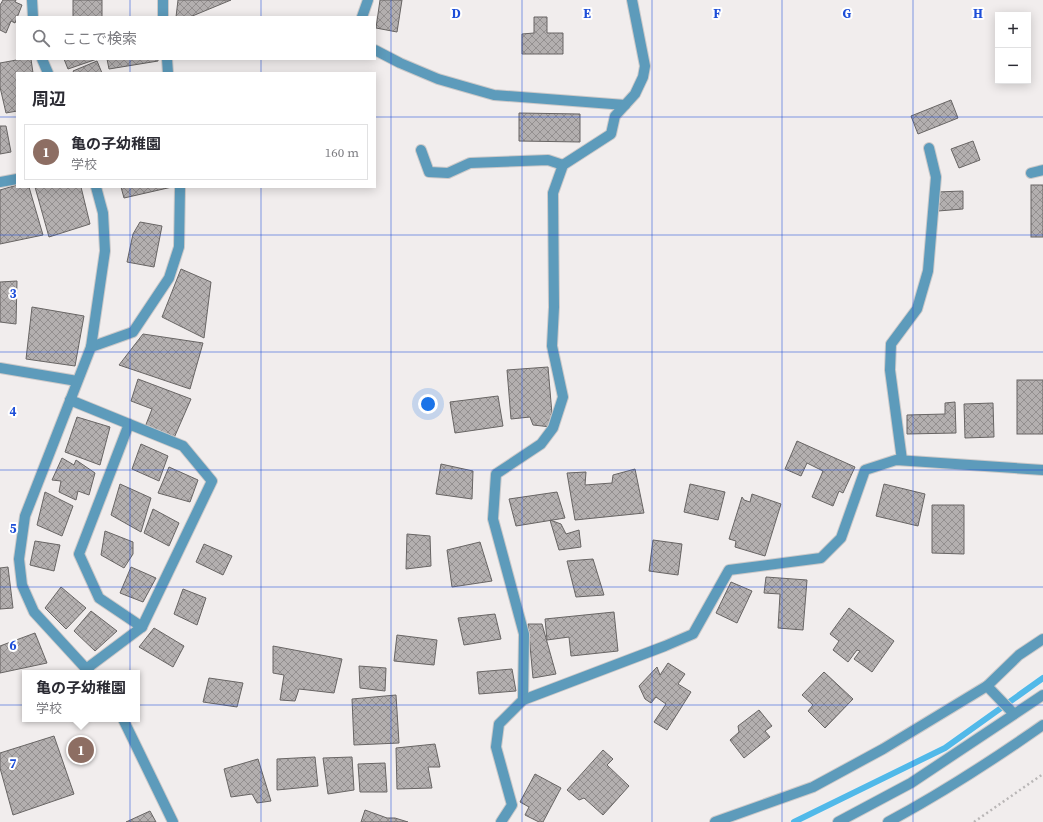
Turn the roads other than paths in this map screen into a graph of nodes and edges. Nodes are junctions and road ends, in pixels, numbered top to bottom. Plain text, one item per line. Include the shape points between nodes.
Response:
1 (32, 0) edge
2 (164, 0) edge
3 (368, 0) edge
4 (632, 0) edge
5 (32, 16) edge
6 (163, 16) edge
7 (362, 16) edge
8 (376, 51) edge
9 (42, 60) edge
10 (167, 60) edge
11 (48, 72) edge
12 (168, 72) edge
13 (625, 105) junction
14 (930, 148) dead end
15 (420, 150) dead end
16 (563, 165) junction
17 (1043, 170) edge
18 (1031, 173) dead end
19 (16, 179) edge
20 (0, 182) edge
21 (96, 188) edge
22 (180, 188) edge
23 (91, 347) junction
24 (0, 368) edge
25 (77, 381) junction
26 (70, 400) junction
27 (129, 424) junction
28 (902, 460) junction
29 (1043, 470) edge
30 (142, 627) junction
31 (1043, 639) edge
32 (87, 670) edge
33 (89, 670) edge
34 (987, 686) junction
35 (1043, 695) edge
36 (524, 700) junction
37 (1014, 714) junction
38 (124, 722) edge
39 (1043, 725) edge
40 (173, 822) edge
41 (501, 822) edge
42 (715, 822) edge
43 (838, 822) edge
44 (888, 822) edge

1 - 5 street
2 - 6 street
3 - 7 street
4 - 13 street via 645,66 635,94
8 - 13 street via 438,79 494,95
9 - 11 street
10 - 12 street
13 - 16 street via 615,116 611,134
14 - 28 street via 936,177 928,271 917,309 891,344 890,370
15 - 16 street via 429,172 448,173 470,163 548,160
16 - 36 street via 553,193 552,346 563,397 553,428 541,444 496,474 493,519 524,634
17 - 18 street
19 - 20 street
21 - 23 street via 103,213 105,251
22 - 23 street via 179,247 170,278 133,332
23 - 25 street
24 - 25 street
25 - 26 street
26 - 27 street
26 - 32 street via 25,516 19,559 22,585 34,612
27 - 30 street via 79,554 99,598
27 - 30 street via 183,446 212,481
28 - 29 street
28 - 36 street via 865,470 841,538 821,558 729,570 693,634
30 - 33 street
31 - 34 street via 1019,655
34 - 37 street
34 - 42 street via 883,749 813,787
35 - 37 street
36 - 41 street via 498,724 496,747 512,805
37 - 43 street via 911,783
38 - 40 street
39 - 44 street via 991,761

